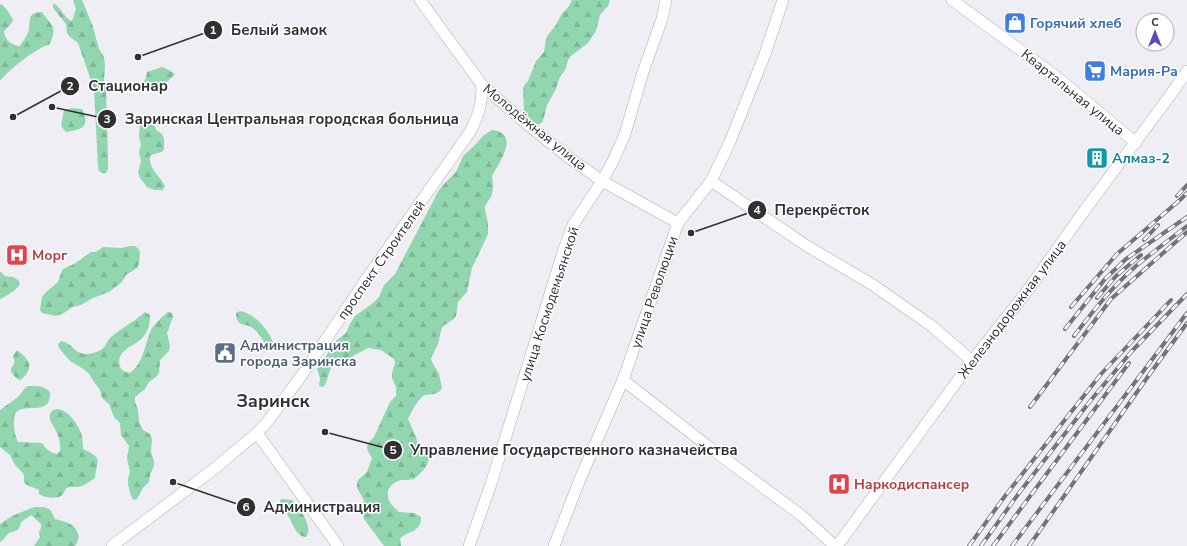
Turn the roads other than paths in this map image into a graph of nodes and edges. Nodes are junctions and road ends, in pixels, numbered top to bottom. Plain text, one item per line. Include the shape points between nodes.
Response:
1 (420, 0) edge
2 (666, 0) edge
3 (783, 0) edge
4 (952, 0) edge
5 (1187, 71) edge
6 (482, 85) junction
7 (1136, 143) junction
8 (602, 181) junction
9 (711, 181) junction
10 (678, 223) junction
11 (972, 361) junction
12 (623, 380) junction
13 (257, 433) junction
14 (112, 546) edge
15 (338, 546) edge
16 (469, 546) edge
17 (554, 546) edge
18 (836, 546) edge

1 - 6 street, Молодёжная улица
2 - 8 street, улица Космодемьянской via 625,134
3 - 9 street, улица Революции via 765,54 729,144
4 - 7 street, Квартальная улица via 1057,77
5 - 7 street, Железнодорожная улица
6 - 8 street, Молодёжная улица via 568,157
6 - 13 street, проспект Строителей via 478,116 470,132 302,375
7 - 11 street, Железнодорожная улица via 1028,290
8 - 10 street, Молодёжная улица
8 - 16 street, улица Космодемьянской via 573,225 564,249 491,484
9 - 10 street, улица Революции
9 - 11 street via 934,327
10 - 12 street, улица Революции
11 - 18 street, Железнодорожная улица
12 - 17 street, улица Революции
12 - 18 street via 802,516
13 - 14 street, проспект Строителей
13 - 15 street

